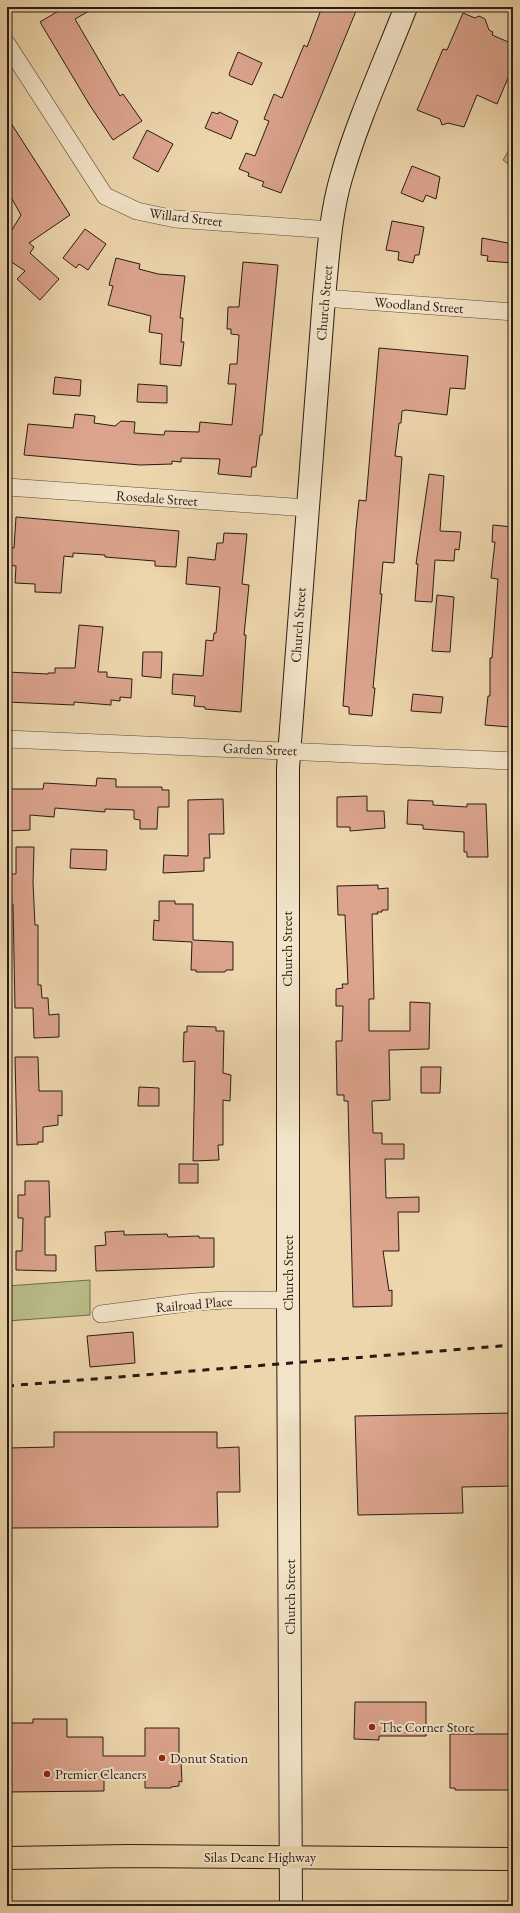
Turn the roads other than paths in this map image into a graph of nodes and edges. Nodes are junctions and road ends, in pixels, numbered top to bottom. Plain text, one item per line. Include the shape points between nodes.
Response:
1 (406, 7) edge
2 (7, 44) edge
3 (331, 230) junction
4 (324, 298) junction
5 (513, 312) edge
6 (7, 487) edge
7 (307, 508) junction
8 (7, 739) edge
9 (288, 750) junction
10 (513, 761) edge
11 (288, 1300) junction
12 (101, 1314) dead end
13 (291, 1857) junction
14 (7, 1858) edge
15 (513, 1859) edge
16 (292, 1906) edge

1 - 3 street, Church Street via 354,137 341,179
2 - 3 street, Willard Street via 105,196 137,211 174,219
3 - 4 street, Church Street
4 - 5 street, Woodland Street
4 - 7 street, Church Street
6 - 7 street, Rosedale Street
7 - 9 street, Church Street
8 - 9 street, Garden Street
9 - 10 street, Garden Street
9 - 11 street, Church Street
11 - 12 street, Railroad Place via 207,1301
11 - 13 street, Church Street
13 - 14 main road, Silas Deane Highway
13 - 15 main road, Silas Deane Highway
13 - 16 street, Church Street

